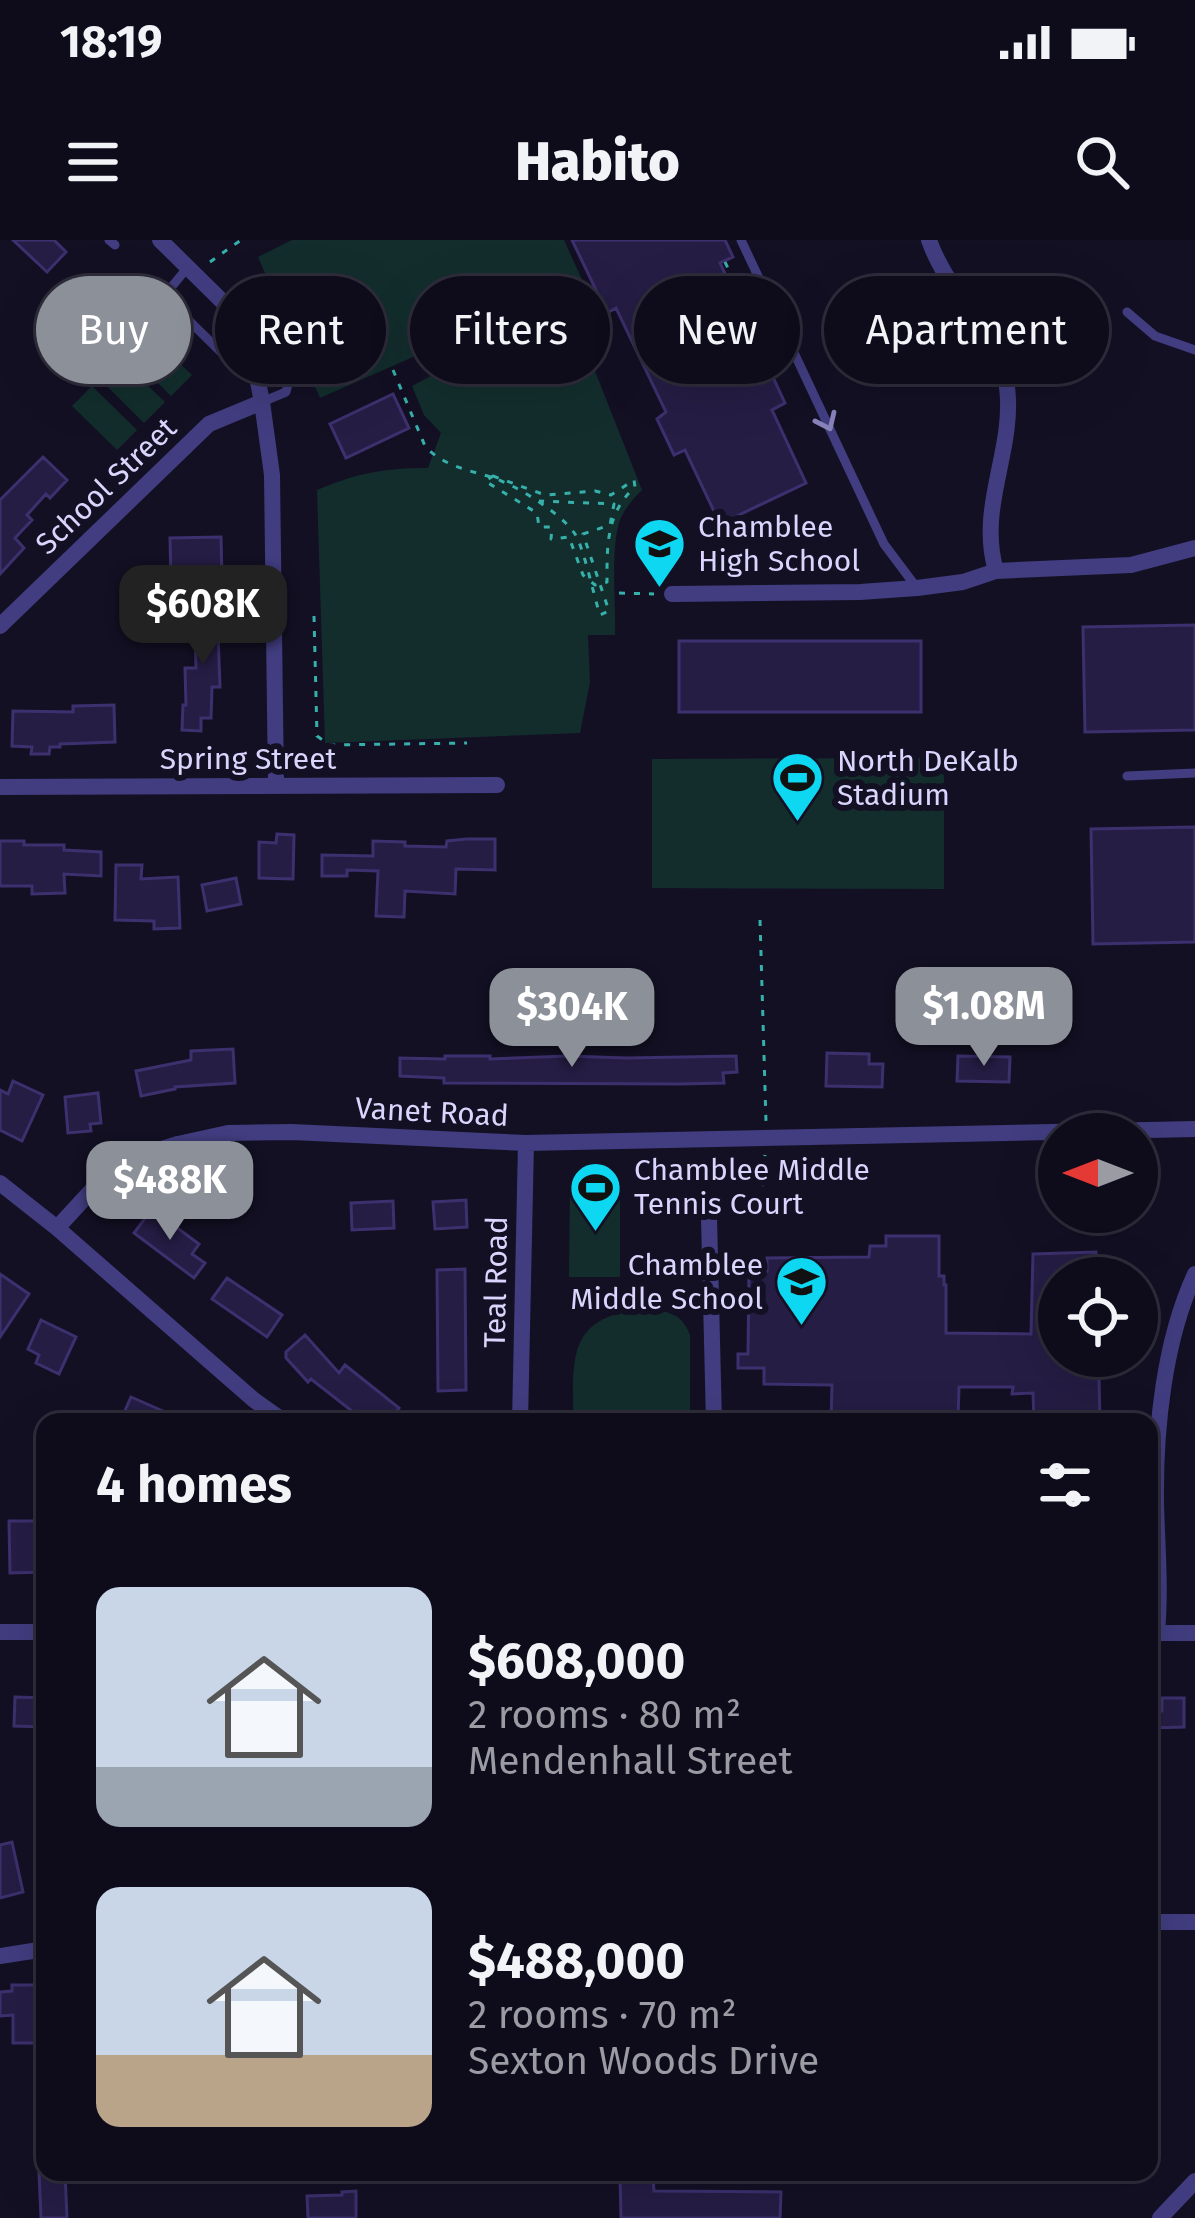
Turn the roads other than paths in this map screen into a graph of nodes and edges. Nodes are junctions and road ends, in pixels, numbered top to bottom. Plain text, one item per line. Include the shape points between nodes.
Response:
1 (160, 240) edge
2 (741, 240) edge
3 (929, 240) edge
4 (188, 268) junction
5 (215, 294) edge
6 (1127, 311) dead end
7 (215, 346) edge
8 (1195, 350) edge
9 (258, 384) edge
10 (288, 384) edge
11 (262, 402) junction
12 (1195, 548) edge
13 (996, 572) junction
14 (917, 588) junction
15 (672, 594) road end
16 (0, 626) edge
17 (1195, 773) edge
18 (1127, 776) dead end
19 (497, 784) dead end
20 (276, 786) junction
21 (0, 787) edge
22 (1195, 1129) edge
23 (526, 1143) junction
24 (0, 1183) edge
25 (709, 1218) dead end
26 (57, 1228) junction
27 (1195, 1274) edge
28 (272, 1413) edge
29 (520, 1413) edge
30 (714, 1413) edge
31 (1158, 1464) edge
32 (1158, 1572) edge
33 (1158, 1614) edge
34 (0, 1632) edge
35 (36, 1632) edge
36 (1158, 1632) edge
37 (1195, 1633) edge
38 (1158, 1922) edge
39 (1195, 1922) edge
40 (36, 1950) edge
41 (0, 1956) edge
42 (1195, 2181) edge
43 (1160, 2218) edge

1 - 4 street
2 -> 14 lane via 884,544
3 - 13 street via 996,350 1006,382 1009,412 990,511
4 - 5 street
4 - 7 lane via 164,296
6 - 8 lane via 1155,336
9 - 11 street
10 - 11 lane
11 - 16 street, School Street via 209,424
11 - 20 street via 272,475
12 - 13 street via 1131,565
13 - 14 street
14 - 15 street
17 - 18 lane
19 - 20 street, Spring Street
20 - 21 street, Spring Street
22 - 23 street, Vanet Road
23 - 26 street, Vanet Road via 228,1133 136,1157
23 - 29 street, Teal Road
24 - 26 street
25 - 30 street
26 - 28 street
27 - 31 street via 1163,1384
32 - 33 street
34 - 35 street
36 - 37 street
38 - 39 street
40 - 41 street
42 - 43 street

